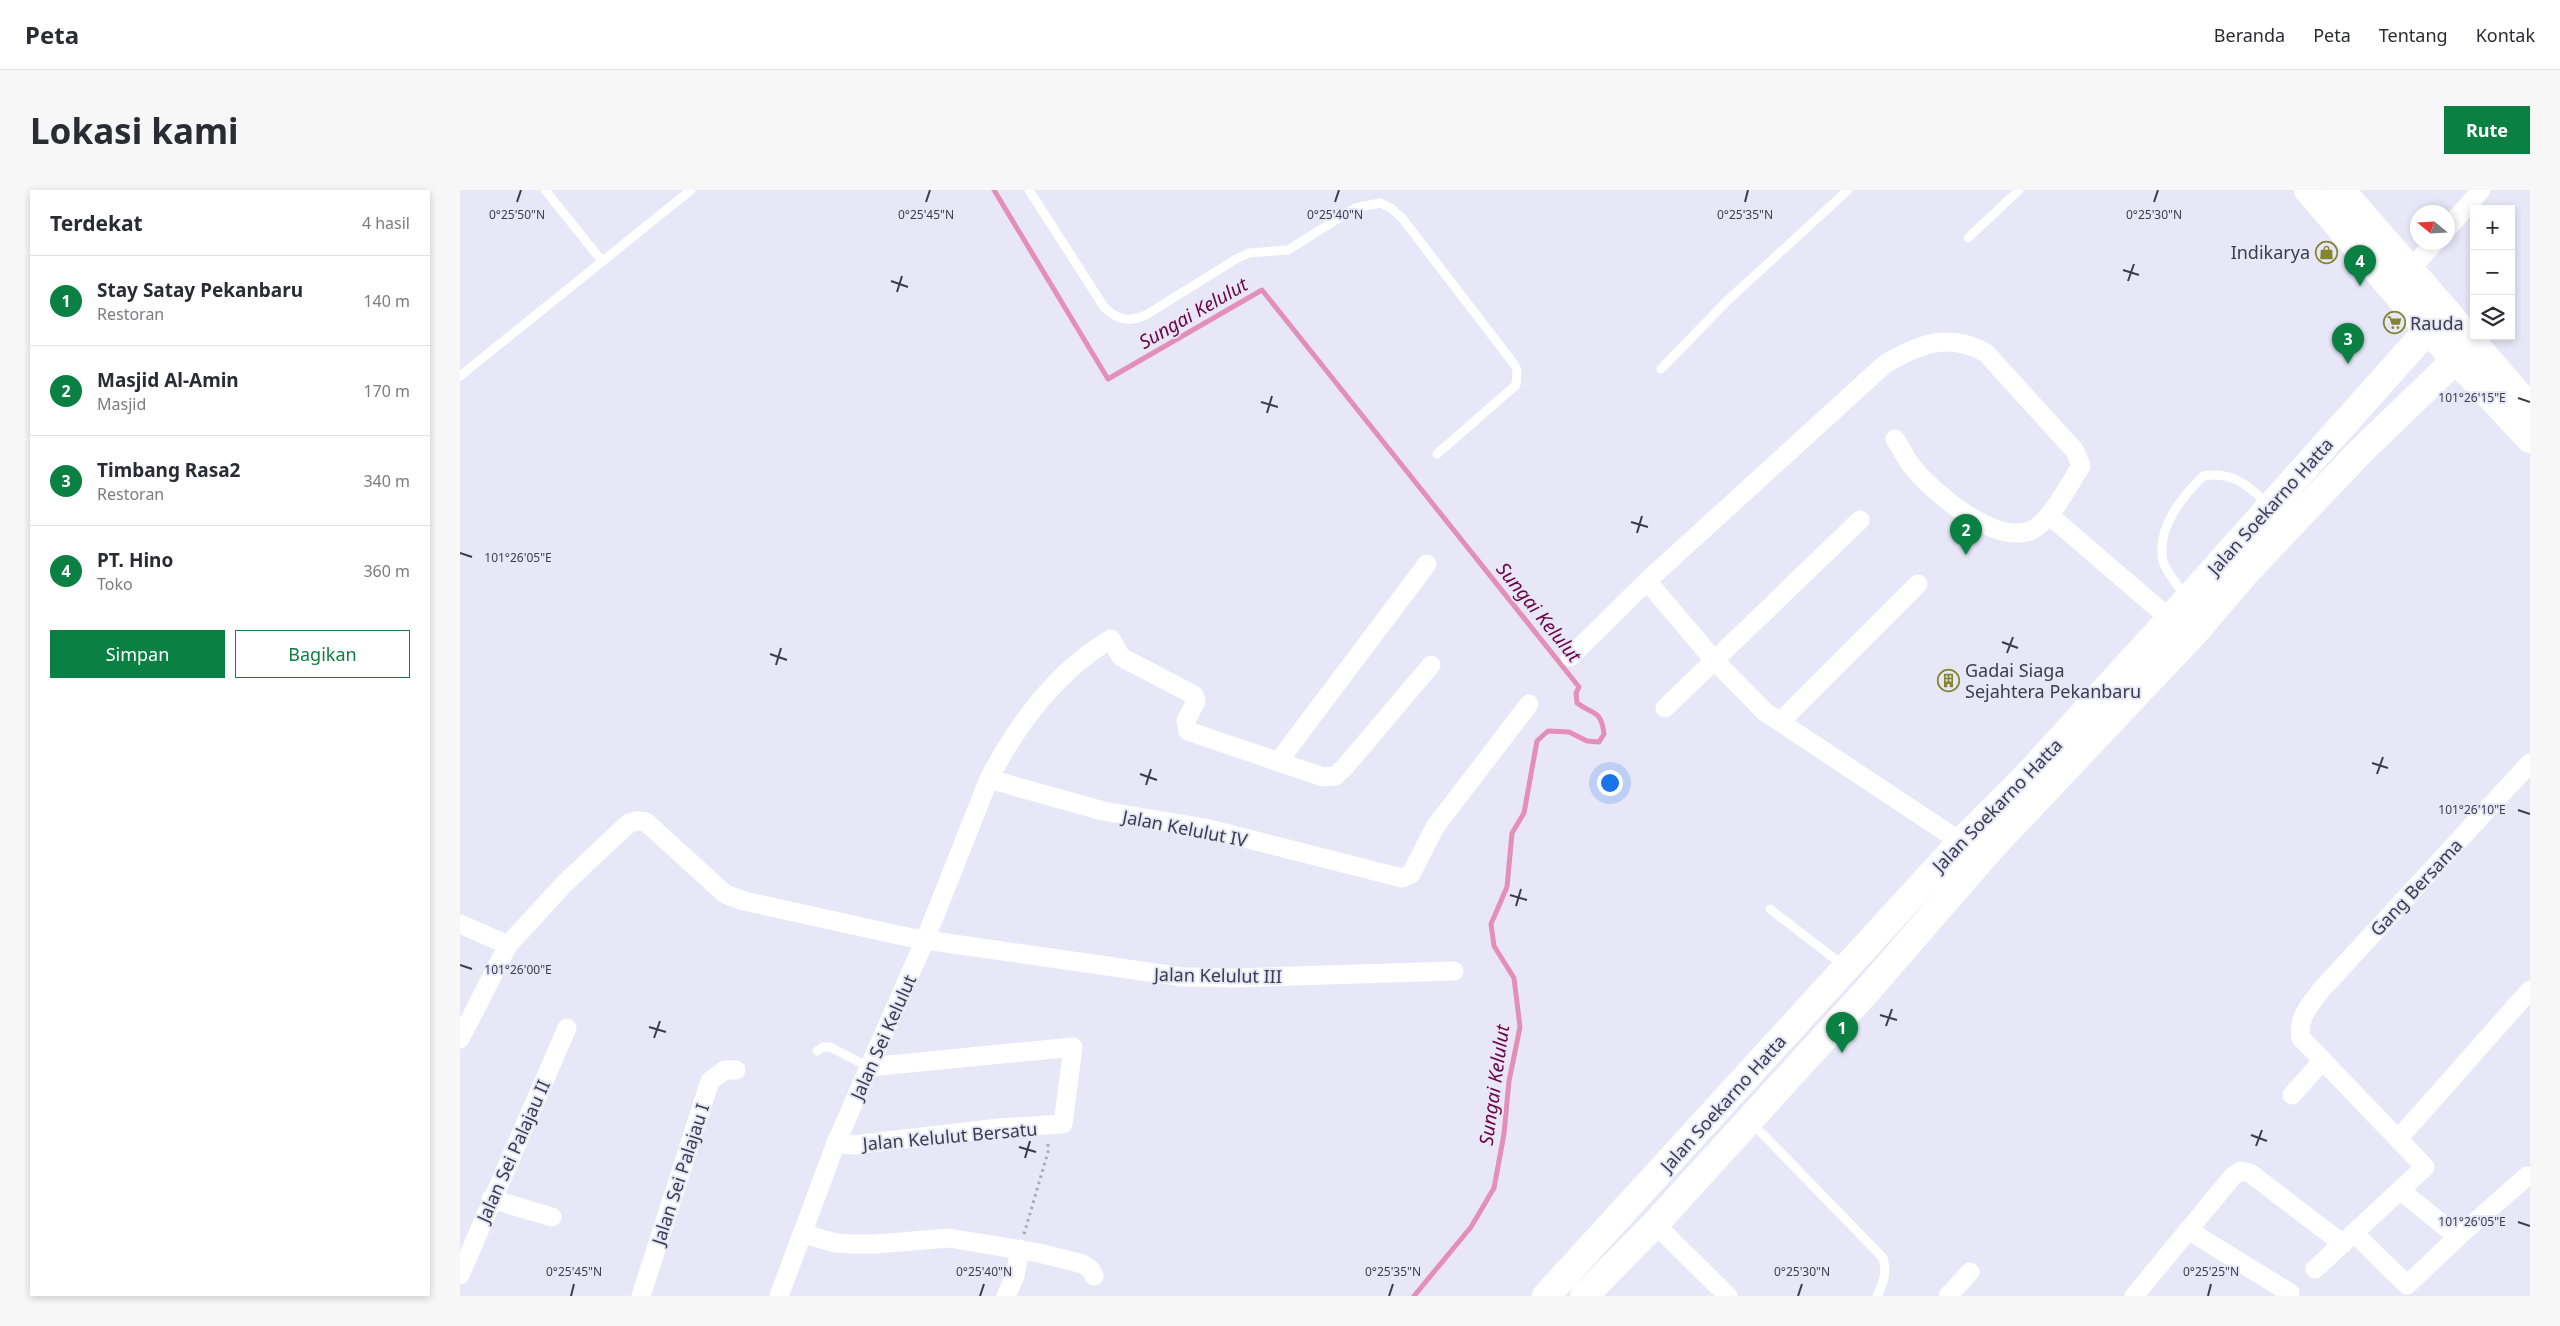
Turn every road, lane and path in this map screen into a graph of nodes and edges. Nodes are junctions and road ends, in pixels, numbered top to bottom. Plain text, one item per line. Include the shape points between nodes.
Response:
1 (545, 190) edge
2 (690, 190) edge
3 (1029, 190) edge
4 (1848, 190) edge
5 (2019, 190) edge
6 (2308, 190) edge
7 (2341, 190) edge
8 (2481, 190) edge
9 (2455, 220) edge
10 (1968, 238) dead end
11 (2428, 250) edge
12 (602, 261) junction
13 (2400, 280) junction
14 (2435, 320) junction
15 (2464, 351) junction
16 (1661, 369) dead end
17 (460, 376) edge
18 (2530, 408) edge
19 (1895, 439) dead end
20 (2530, 439) edge
21 (1437, 454) dead end
22 (2270, 506) junction
23 (2049, 515) junction
24 (1860, 520) dead end
25 (1427, 564) dead end
26 (1646, 581) junction
27 (1918, 584) dead end
28 (2179, 609) junction
29 (1570, 657) dead end
30 (1714, 660) junction
31 (1431, 665) dead end
32 (1529, 704) dead end
33 (1664, 708) dead end
34 (1780, 722) junction
35 (1278, 762) junction
36 (2530, 763) edge
37 (989, 779) junction
38 (1960, 842) junction
39 (1770, 908) dead end
40 (460, 924) edge
41 (925, 940) junction
42 (508, 945) junction
43 (1846, 968) junction
44 (1454, 971) dead end
45 (2530, 990) edge
46 (1804, 1015) junction
47 (567, 1028) dead end
48 (1827, 1035) junction
49 (460, 1039) edge
50 (816, 1051) dead end
51 (2323, 1060) junction
52 (869, 1068) junction
53 (736, 1070) dead end
54 (2292, 1094) dead end
55 (1749, 1120) junction
56 (1056, 1125) junction
57 (2399, 1138) junction
58 (836, 1143) junction
59 (2526, 1176) dead end
60 (2401, 1192) junction
61 (491, 1199) junction
62 (552, 1217) dead end
63 (1655, 1224) junction
64 (2188, 1230) junction
65 (803, 1234) junction
66 (2458, 1237) junction
67 (2349, 1239) junction
68 (1020, 1249) junction
69 (2315, 1269) dead end
70 (1970, 1272) dead end
71 (460, 1275) edge
72 (1094, 1276) dead end
73 (640, 1296) edge
74 (779, 1296) edge
75 (1006, 1296) edge
76 (1546, 1296) edge
77 (1584, 1296) edge
78 (1728, 1296) edge
79 (1877, 1296) edge
80 (1948, 1296) edge
81 (2134, 1296) edge
82 (2288, 1296) edge

1 - 12 lane
2 - 12 lane
3 - 21 lane via 1104,307 1113,316 1124,320 1146,315 1249,252 1288,250 1355,208 1380,203 1391,208 1438,263 1517,370 1516,385
4 - 16 lane via 1726,302
5 - 10 lane
6 - 13 main road
7 - 13 main road
8 - 9 street
11 - 13 street
12 - 17 lane
13 - 14 main road
14 - 15 main road
14 - 22 main road, Jalan Soekarno Hatta
15 - 18 main road
15 - 20 main road
15 - 48 main road, Jalan Soekarno Hatta via 2359,453 2247,570 2197,630 1991,848
19 - 23 street via 1912,465 1940,495 1978,520 2015,533 2031,531
22 - 28 main road, Jalan Soekarno Hatta
22 - 28 lane via 2229,475 2203,476 2184,496 2164,538 2164,561
23 - 26 street via 2081,466 2075,451 1986,353 1969,343 1946,341 1908,350 1885,364
23 - 28 street
24 - 30 street
25 - 35 street
26 - 29 street
26 - 30 street
27 - 34 street
28 - 38 main road, Jalan Soekarno Hatta via 2023,780
30 - 33 street
30 - 34 street via 1765,712
31 - 35 street via 1336,776 1323,777
32 - 37 street, Jalan Kelulut IV via 1435,827 1411,874 1402,878 1205,828 1103,812
34 - 38 street
35 - 37 street, Jalan Sei Kelulut via 1188,731 1186,721 1196,700 1194,695 1121,657 1111,639 1086,653 1044,695 997,762
36 - 51 street, Gang Bersama via 2322,989 2302,1016 2301,1038
37 - 41 street, Jalan Sei Kelulut
38 - 43 main road, Jalan Soekarno Hatta
39 - 43 lane
40 - 42 street
41 - 42 street, Jalan Kelulut III via 725,894 646,822 638,820 629,823 565,883
41 - 44 street, Jalan Kelulut III via 1184,978
41 - 52 street, Jalan Sei Kelulut
42 - 49 street
43 - 46 main road, Jalan Soekarno Hatta
45 - 57 street
46 - 48 main road
46 - 76 main road, Jalan Soekarno Hatta
47 - 61 street, Jalan Sei Palajau II
48 - 55 main road, Jalan Soekarno Hatta
50 - 52 lane via 830,1047
51 - 54 street
51 - 57 street, Gang Bersama
52 - 56 street via 1073,1047
52 - 58 street, Jalan Sei Kelulut
53 - 73 street, Jalan Sei Palajau I via 725,1070 710,1081
55 - 63 main road, Jalan Soekarno Hatta
55 - 79 lane via 1883,1258 1886,1269 1884,1283
56 - 58 street, Jalan Kelulut Bersatu via 999,1128 853,1145
56 - 68 path
57 - 60 street, Gang Bersama via 2425,1167
58 - 65 street, Jalan Sei Kelulut
59 - 66 street
60 - 66 street
60 - 67 street
61 - 62 street
61 - 71 street, Jalan Sei Palajau II
63 - 77 main road, Jalan Soekarno Hatta
63 - 78 street
64 - 67 street via 2233,1176 2241,1171 2250,1173
64 - 81 street
64 - 82 street via 2290,1293
65 - 68 street via 836,1243 876,1244 949,1238
65 - 74 street, Jalan Sei Kelulut
66 - 67 street via 2407,1285
67 - 69 street
68 - 72 street via 1083,1264
68 - 75 street via 1015,1276
70 - 80 street

